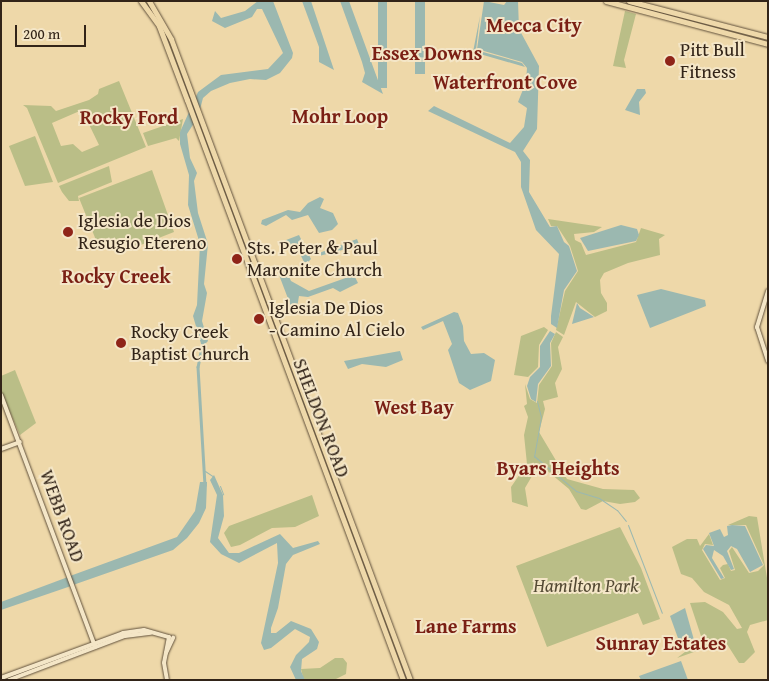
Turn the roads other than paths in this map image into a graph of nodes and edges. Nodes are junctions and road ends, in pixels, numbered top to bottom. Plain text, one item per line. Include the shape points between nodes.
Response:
1 (141, 1) edge
2 (149, 1) edge
3 (606, 1) edge
4 (629, 1) edge
5 (705, 24) junction
6 (768, 37) edge
7 (768, 44) edge
8 (175, 69) junction
9 (191, 91) junction
10 (768, 291) edge
11 (768, 361) edge
12 (1, 395) edge
13 (20, 442) junction
14 (1, 449) edge
15 (396, 645) junction
16 (95, 646) junction
17 (390, 647) junction
18 (1, 678) edge
19 (9, 680) edge
20 (167, 680) edge
21 (403, 680) edge
22 (410, 680) edge

1 - 8 main road, SHELDON ROAD via 159,26
2 - 9 main road, SHELDON ROAD via 167,28
3 - 5 main road
4 - 5 main road
5 - 6 main road
5 - 7 main road
8 - 9 main road via 180,70
8 - 17 main road, SHELDON ROAD
9 - 15 main road, SHELDON ROAD
10 - 11 street via 757,327
12 - 13 street, WEBB ROAD
13 - 14 street
13 - 16 street, WEBB ROAD
15 - 17 main road
15 - 22 main road, SHELDON ROAD
16 - 18 street
16 - 19 street
16 - 20 street via 137,630 171,638 166,653
17 - 21 main road, SHELDON ROAD

